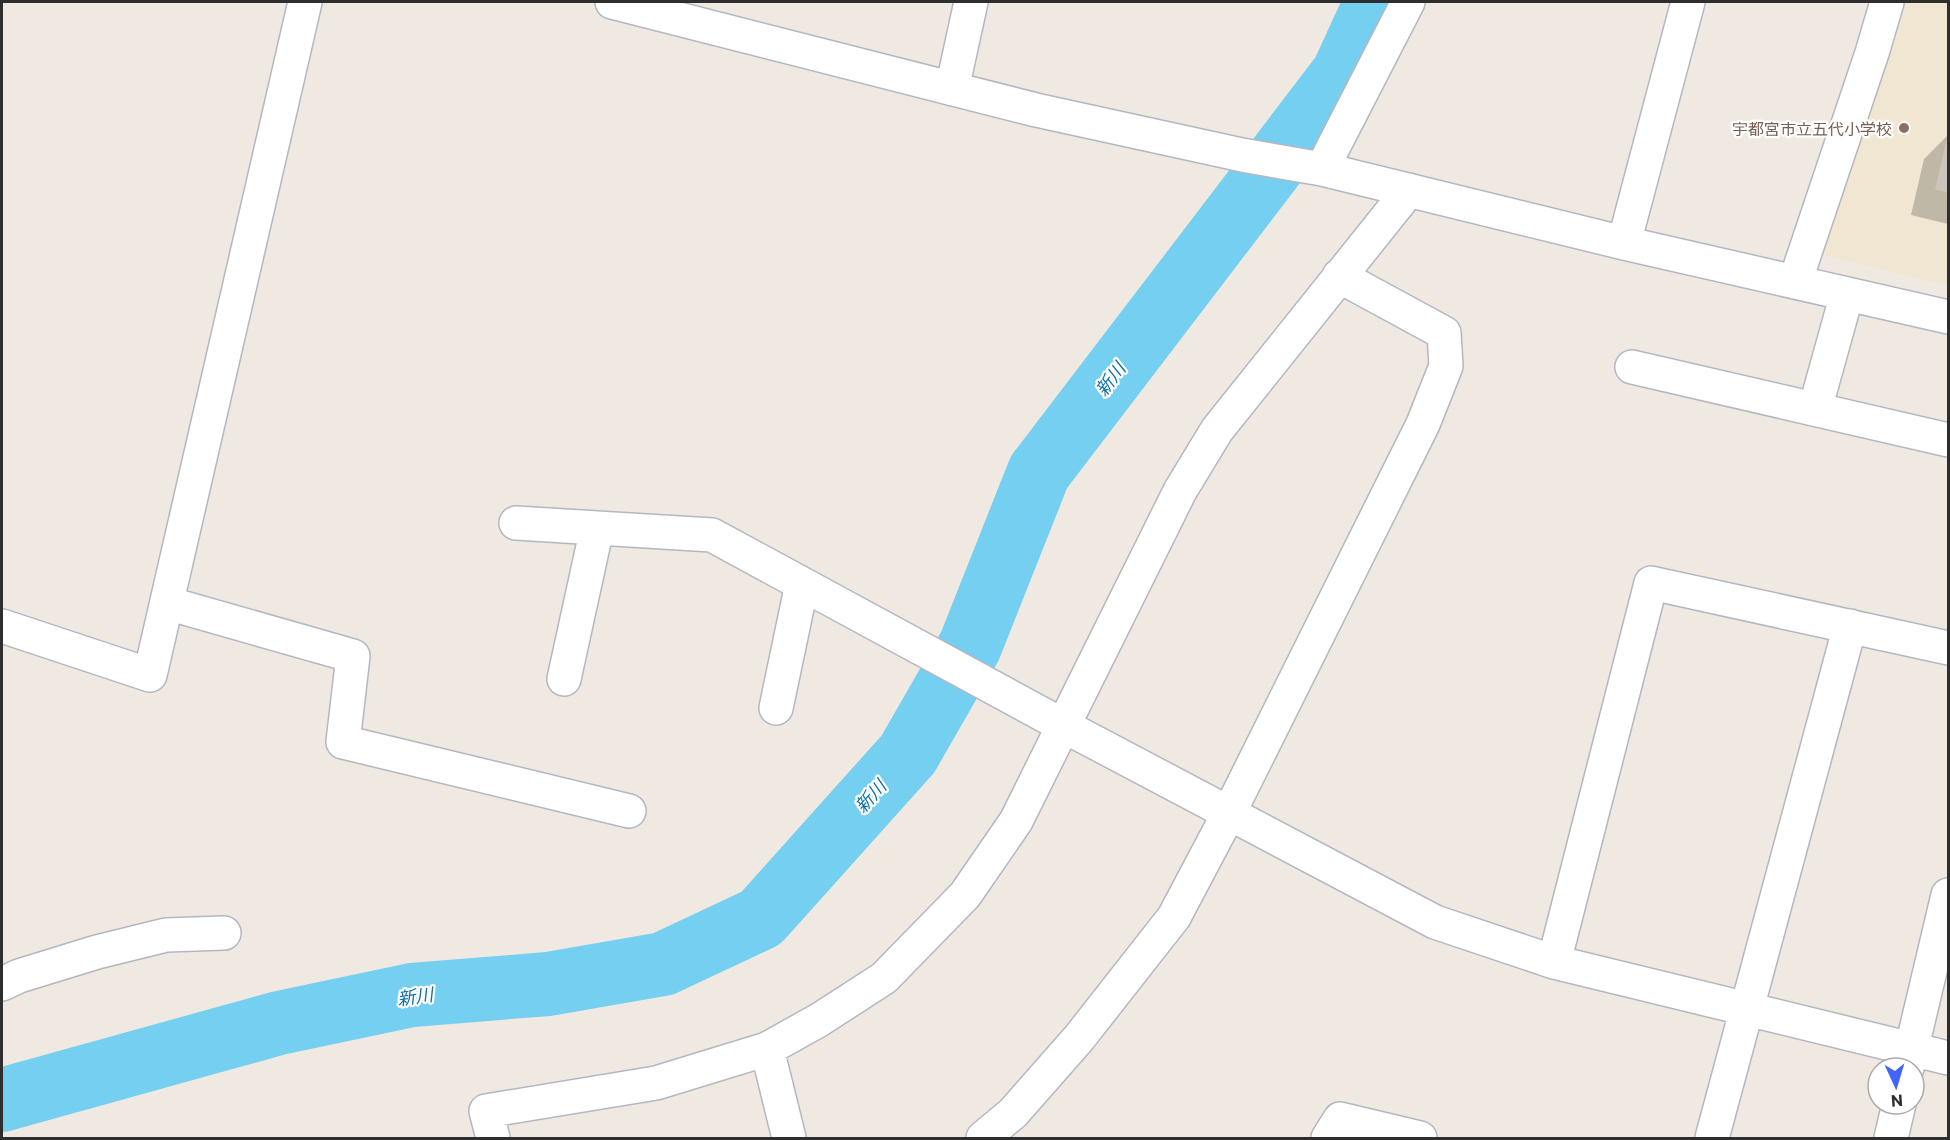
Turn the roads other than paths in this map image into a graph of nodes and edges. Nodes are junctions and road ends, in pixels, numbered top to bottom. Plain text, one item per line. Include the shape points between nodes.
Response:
1 (305, 2) edge
2 (612, 2) edge
3 (971, 2) edge
4 (1408, 2) edge
5 (1688, 2) edge
6 (1887, 2) edge
7 (952, 89) junction
8 (1308, 167) junction
9 (1409, 190) junction
10 (1624, 243) junction
11 (1339, 276) junction
12 (1795, 282) junction
13 (1847, 294) junction
14 (1948, 317) edge
15 (1632, 367) dead end
16 (1815, 409) junction
17 (1948, 440) edge
18 (516, 523) dead end
19 (597, 528) junction
20 (802, 584) junction
21 (167, 603) junction
22 (2, 626) edge
23 (1850, 626) junction
24 (1948, 648) edge
25 (564, 679) dead end
26 (776, 708) dead end
27 (1064, 726) junction
28 (629, 811) dead end
29 (1229, 813) junction
30 (1948, 895) edge
31 (224, 933) dead end
32 (1554, 962) junction
33 (2, 984) edge
34 (1748, 1008) junction
35 (768, 1049) junction
36 (1904, 1056) edge
37 (1910, 1056) edge
38 (1926, 1058) edge
39 (1948, 1058) edge
40 (1896, 1116) edge
41 (493, 1138) edge
42 (789, 1138) edge
43 (983, 1138) edge
44 (1328, 1138) edge
45 (1420, 1138) edge
46 (1712, 1138) edge
47 (1891, 1138) edge

1 - 21 street
2 - 7 street
3 - 7 street
4 - 8 street
5 - 10 street
6 - 12 street
7 - 8 street
8 - 9 street
9 - 10 street
9 - 11 street
10 - 12 street
11 - 27 street via 1211,440 1180,491
11 - 29 street via 1444,333 1446,366 1423,424
12 - 13 street
13 - 14 street
13 - 16 street
15 - 16 street
16 - 17 street
18 - 19 street
19 - 20 street via 712,535
19 - 25 street
20 - 26 street
20 - 27 street
21 - 22 street via 150,675
21 - 28 street via 353,656 343,742
23 - 24 street
23 - 32 street via 1651,583
23 - 34 street
27 - 29 street
27 - 35 street via 1016,821 965,895 884,978
29 - 32 street via 1435,922
29 - 43 street via 1174,917 1079,1038 1013,1113
30 - 37 street
31 - 33 street via 166,935 97,952
32 - 34 street
34 - 36 street
34 - 46 street
35 - 41 street via 656,1083 486,1111
35 - 42 street
38 - 39 street
40 - 47 street
44 - 45 street via 1340,1119

